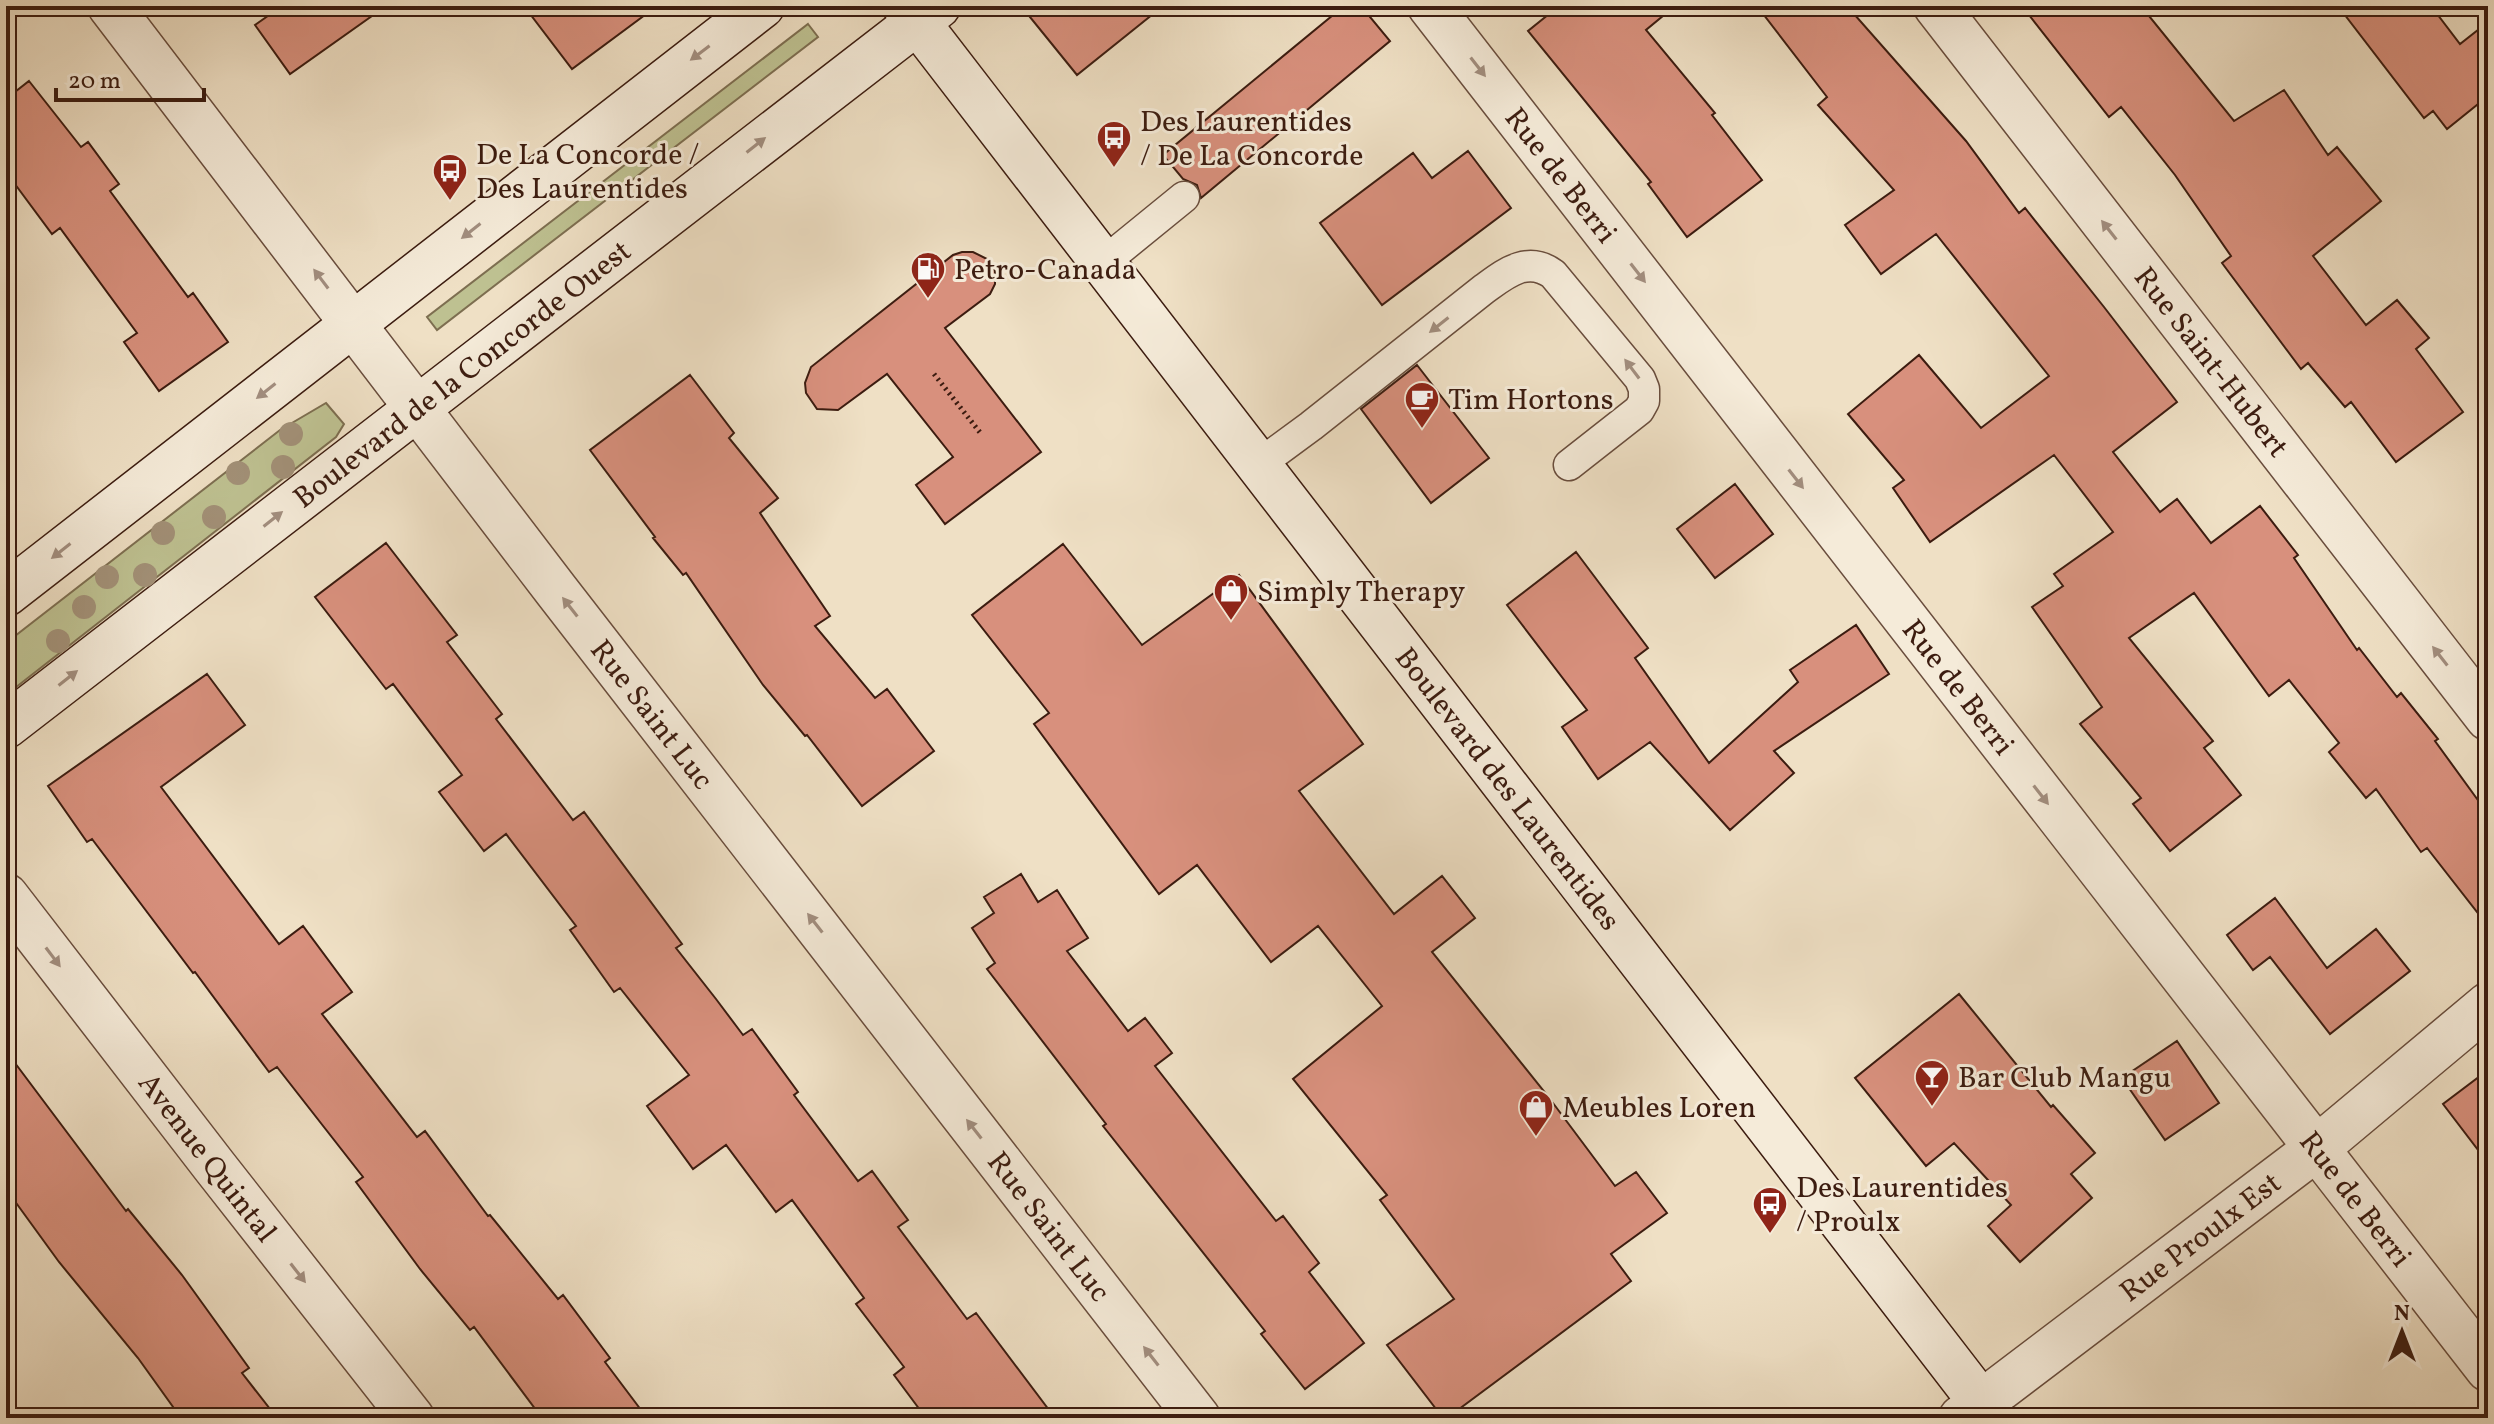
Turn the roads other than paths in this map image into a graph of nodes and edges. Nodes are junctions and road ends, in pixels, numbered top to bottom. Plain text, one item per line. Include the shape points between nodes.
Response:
1 (110, 6) edge
2 (762, 6) edge
3 (1430, 6) edge
4 (1936, 6) edge
5 (920, 11) edge
6 (1184, 197) dead end
7 (1103, 263) junction
8 (352, 324) junction
9 (418, 409) junction
10 (1258, 465) junction
11 (1569, 465) dead end
12 (6, 594) edge
13 (2488, 718) edge
14 (6, 726) edge
15 (6, 896) edge
16 (2488, 1005) edge
17 (2317, 1148) junction
18 (2488, 1369) edge
19 (1978, 1413) edge
20 (412, 1418) edge
21 (1198, 1418) edge

8 -> 1 street, Rue Saint Luc
2 -> 8 street
3 -> 17 street, Rue de Berri
13 -> 4 street, Rue Saint-Hubert
5 - 7 street, Boulevard des Laurentides
9 -> 5 street, Boulevard de la Concorde Ouest
6 - 7 lane
7 - 10 street, Boulevard des Laurentides
8 - 9 street, Rue Saint Luc
8 -> 12 street
14 -> 9 street, Boulevard de la Concorde Ouest
21 -> 9 street, Rue Saint Luc
11 -> 10 lane via 1639,410 1644,389 1553,274 1532,265 1513,269 1484,289
10 - 19 street, Boulevard des Laurentides
15 -> 20 street, Avenue Quintal
16 - 17 street, Rue Proulx Est
17 - 18 street, Rue de Berri
17 - 19 street, Rue Proulx Est

